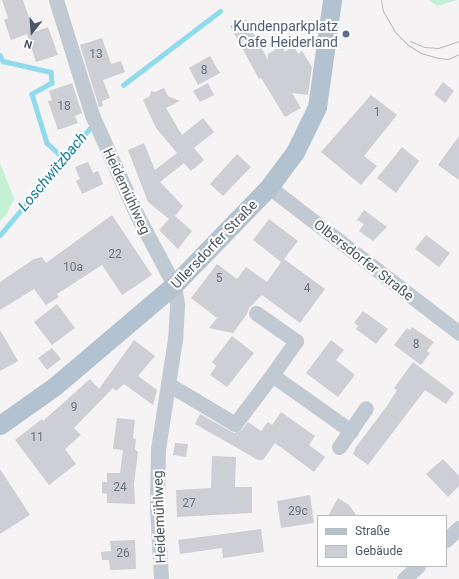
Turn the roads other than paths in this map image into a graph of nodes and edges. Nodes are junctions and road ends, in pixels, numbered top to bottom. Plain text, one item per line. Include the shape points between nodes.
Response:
1 (56, 0) edge
2 (332, 0) edge
3 (269, 187) junction
4 (174, 285) junction
5 (256, 313) dead end
6 (459, 333) edge
7 (272, 375) junction
8 (168, 384) junction
9 (366, 408) dead end
10 (0, 425) edge
11 (351, 431) junction
12 (339, 447) dead end
13 (459, 528) edge
14 (447, 539) edge
15 (417, 567) edge
16 (161, 579) edge
17 (404, 579) edge

1 - 4 street, Heidemühlweg via 92,115 136,215
2 - 3 main road, Ullersdorfer Straße via 317,106 295,152
3 - 4 main road, Ullersdorfer Straße
3 - 6 street, Olbersdorfer Straße
4 - 8 street, Heidemühlweg via 177,304 175,339
4 - 10 main road, Ullersdorfer Straße via 55,386
5 - 7 street via 296,341
7 - 8 street via 235,424
7 - 11 street
8 - 16 street, Heidemühlweg via 158,449 157,507
9 - 11 street
11 - 12 street
13 - 14 street
15 - 17 street

